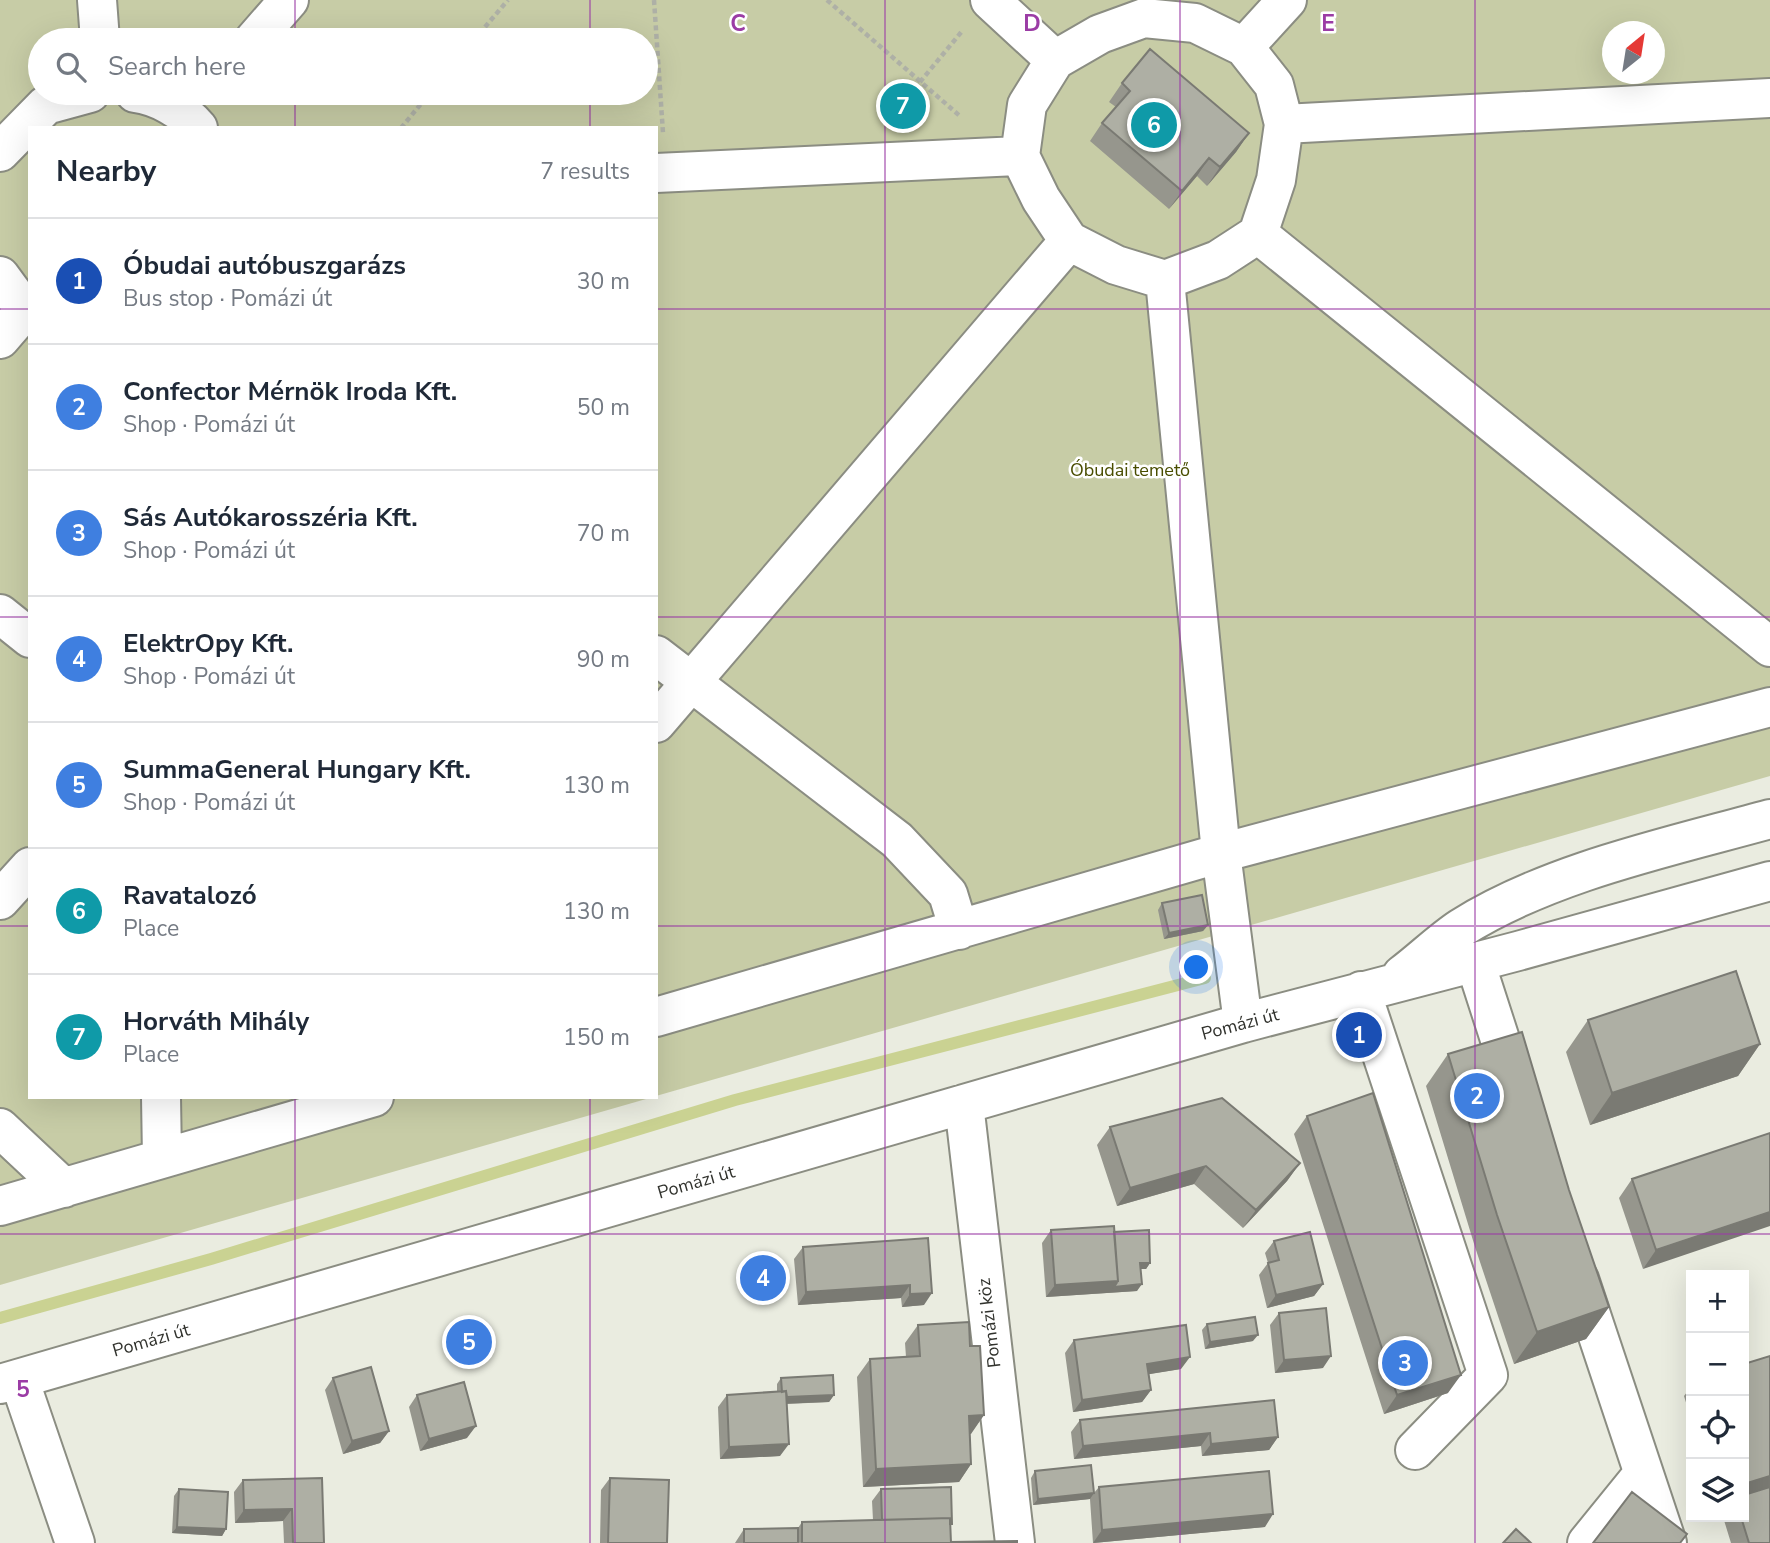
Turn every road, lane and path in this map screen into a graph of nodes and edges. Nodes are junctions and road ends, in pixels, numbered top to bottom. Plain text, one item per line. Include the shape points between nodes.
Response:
1 (97, 0) edge
2 (289, 0) edge
3 (508, 0) edge
4 (654, 0) edge
5 (827, 0) edge
6 (1287, 0) edge
7 (1143, 9) edge
8 (981, 10) edge
9 (99, 28) edge
10 (264, 28) edge
11 (484, 28) edge
12 (655, 28) edge
13 (1244, 47) junction
14 (1055, 60) junction
15 (920, 82) junction
16 (1770, 98) edge
17 (658, 99) edge
18 (47, 105) edge
19 (179, 105) edge
20 (420, 105) edge
21 (198, 112) edge
22 (1284, 124) junction
23 (403, 126) edge
24 (0, 149) edge
25 (1020, 156) junction
26 (976, 158) junction
27 (661, 173) edge
28 (1258, 234) junction
29 (1069, 241) junction
30 (0, 276) edge
31 (1165, 280) junction
32 (27, 311) edge
33 (0, 339) edge
34 (0, 614) edge
35 (28, 636) edge
36 (1770, 647) edge
37 (658, 657) edge
38 (691, 683) junction
39 (1770, 707) edge
40 (658, 721) edge
41 (1770, 819) edge
42 (1221, 853) junction
43 (28, 869) edge
44 (1769, 883) edge
45 (0, 900) edge
46 (959, 930) junction
47 (1475, 962) junction
48 (1377, 987) junction
49 (658, 1016) edge
50 (1243, 1023) junction
51 (160, 1099) edge
52 (365, 1099) edge
53 (964, 1104) junction
54 (1526, 1119) edge
55 (0, 1128) edge
56 (162, 1158) junction
57 (64, 1188) junction
58 (0, 1206) edge
59 (1569, 1250) edge
60 (10, 1381) edge
61 (1415, 1450) dead end
62 (1643, 1474) junction
63 (75, 1543) edge
64 (1015, 1543) edge
65 (1587, 1543) edge
66 (1667, 1543) edge

1 - 9 street
2 - 10 street
3 - 11 path
4 - 12 path
5 - 15 path
6 - 13 street
7 - 13 street via 1195,23
7 - 14 street
8 - 14 street
8 - 15 path
13 - 22 street via 1274,85
14 - 25 street via 1027,105
15 - 26 path via 965,121
16 - 22 street
17 - 27 path
18 - 24 street
19 - 21 street
20 - 23 path
22 - 28 street via 1276,180
25 - 26 street
25 - 29 street
26 - 27 street
28 - 31 street via 1218,260
28 - 36 street
29 - 31 street via 1116,265
29 - 38 street
30 - 32 street
31 - 42 street
32 - 33 street
34 - 35 street
37 - 38 street
38 - 40 street
38 - 46 street via 897,839 948,894
39 - 42 street
41 - 48 street, Pomázi út via 1563,880 1507,902
42 - 46 street
42 - 50 street
43 - 45 street
44 - 47 street, Pomázi út
46 - 49 street
47 - 48 street, Pomázi út
47 - 54 street
48 - 50 street, Pomázi út
48 - 61 street via 1488,1375
50 - 53 street, Pomázi út
51 - 56 street
52 - 56 street
53 - 60 street, Pomázi út
53 - 64 street, Pomázi köz
55 - 57 street
56 - 57 street
57 - 58 street
59 - 62 street
60 - 63 street
62 - 65 street
62 - 66 street

